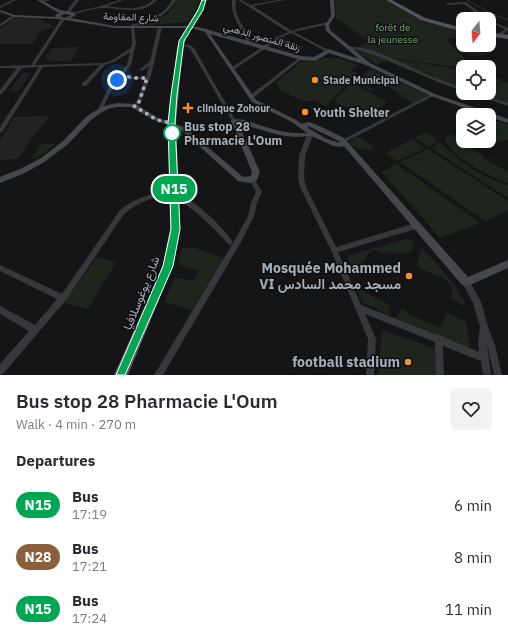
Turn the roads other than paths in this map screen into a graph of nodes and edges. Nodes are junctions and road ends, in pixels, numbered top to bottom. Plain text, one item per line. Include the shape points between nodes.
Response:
1 (14, 0) edge
2 (40, 0) edge
3 (49, 0) edge
4 (76, 0) edge
5 (107, 0) edge
6 (122, 0) edge
7 (155, 0) edge
8 (174, 0) edge
9 (204, 0) edge
10 (234, 0) edge
11 (240, 0) edge
12 (283, 0) edge
13 (332, 0) edge
14 (388, 0) edge
15 (393, 0) edge
16 (269, 1) edge
17 (448, 4) dead end
18 (250, 6) junction
19 (0, 7) edge
20 (102, 7) junction
21 (0, 11) edge
22 (477, 12) edge
23 (71, 13) junction
24 (14, 16) junction
25 (61, 16) junction
26 (77, 20) junction
27 (328, 23) junction
28 (496, 24) edge
29 (0, 26) edge
30 (160, 27) junction
31 (456, 27) edge
32 (456, 27) edge
33 (132, 28) junction
34 (189, 29) junction
35 (206, 30) junction
36 (291, 32) junction
37 (498, 36) joint
38 (508, 38) edge
39 (276, 39) junction
40 (249, 43) junction
41 (181, 45) junction
42 (263, 48) junction
43 (301, 48) dead end
44 (349, 49) junction
45 (132, 50) junction
46 (328, 51) junction
47 (338, 54) junction
48 (301, 58) junction
49 (153, 61) junction
50 (104, 64) junction
51 (368, 64) junction
52 (32, 66) junction
53 (42, 66) junction
54 (0, 67) edge
55 (20, 67) junction
56 (232, 69) junction
57 (141, 70) dead end
58 (122, 75) junction
59 (147, 78) junction
60 (84, 85) dead end
61 (456, 87) edge
62 (0, 93) edge
63 (433, 95) junction
64 (250, 96) junction
65 (493, 100) edge
66 (508, 105) edge
67 (134, 106) junction
68 (100, 109) junction
69 (234, 121) junction
70 (508, 121) edge
71 (172, 123) junction
72 (307, 126) junction
73 (0, 131) edge
74 (311, 134) junction
75 (343, 141) junction
76 (336, 146) junction
77 (358, 159) junction
78 (252, 179) junction
79 (0, 180) edge
80 (174, 193) junction
81 (416, 226) junction
82 (230, 242) dead end
83 (334, 250) junction
84 (508, 264) edge
85 (0, 268) edge
86 (466, 282) junction
87 (63, 298) junction
88 (360, 308) junction
89 (0, 310) edge
90 (484, 327) junction
91 (36, 330) junction
92 (439, 339) junction
93 (484, 358) junction
94 (0, 370) edge
95 (121, 375) edge
96 (158, 375) edge
97 (370, 375) edge
98 (440, 375) edge
99 (487, 375) edge
100 (498, 375) edge

1 - 19 street
2 - 3 street
2 - 25 main road
4 - 23 street
5 - 20 street
6 - 20 street
7 - 20 street via 148,6 138,8
8 - 33 street via 160,17
9 - 34 main road, شارع يوغوسلافيا
10 - 40 street via 235,16
11 - 18 street
12 - 16 street
13 - 27 main road via 333,16
14 - 31 main road via 419,17
15 - 32 main road via 427,18
16 - 18 street
17 - 22 street via 465,3
18 - 36 street
20 - 23 street
21 - 24 main road, شارع المقاومة
23 - 25 main road
23 - 25 main road
23 - 26 main road
24 - 25 main road, شارع المقاومة
24 - 29 street
25 - 26 main road, شارع المقاومة
25 - 52 street
26 - 33 main road, شارع المقاومة
27 - 36 street
27 - 44 main road via 328,31
28 - 37 street via 507,29
30 - 33 main road, شارع المقاومة
30 - 34 main road, شارع المقاومة
30 - 49 street
33 - 45 street
34 - 35 main road, زنقة المنصور الذهبي
34 - 41 main road, شارع يوغوسلافيا
35 - 40 main road, زنقة المنصور الذهبي
35 - 56 main road
36 - 39 street
36 - 46 street
37 - 38 main road
39 - 42 street
39 - 43 street
40 - 42 main road, زنقة المنصور الذهبي
41 - 69 street via 193,49
41 - 71 main road, شارع يوغوسلافيا
42 - 48 main road, زنقة المنصور الذهبي
42 - 56 street
44 - 47 main road via 349,53
44 - 51 main road
44 - 61 street via 358,48 384,57
45 - 50 street
45 - 58 street via 129,65
46 - 47 main road
46 - 48 main road, زنقة المنصور الذهبي via 315,59
47 - 51 main road
48 - 64 street
49 - 57 street
49 - 59 street
50 - 53 street
50 - 60 street
51 - 63 main road
52 - 53 street
52 - 55 street
53 - 73 street
54 - 55 street
55 - 62 street
56 - 64 main road
58 - 59 street
58 - 68 street via 111,87
59 - 67 street via 139,102
63 - 70 main road
63 - 75 street
64 - 72 main road via 258,104
65 - 66 street
67 - 68 main road via 117,105
67 - 71 main road via 157,120
68 - 79 main road via 43,160
69 - 74 main road via 243,121 278,133
69 - 78 main road via 256,172
71 - 78 main road via 186,131 241,179
71 - 80 main road, شارع يوغوسلافيا
72 - 74 main road
72 - 75 main road
74 - 76 main road
74 - 83 street via 302,156 301,181 305,194
75 - 76 main road via 343,145
75 - 77 main road
76 - 77 main road
77 - 81 main road
78 - 96 street via 260,192 251,216
80 - 82 street via 207,216
80 - 87 street via 144,198 126,208
80 - 95 main road, شارع يوغوسلافيا via 175,229 168,266
81 - 83 street
81 - 86 main road
83 - 88 street
84 - 86 main road
85 - 87 street
86 - 90 street via 477,302
87 - 91 street
88 - 92 street
88 - 97 street via 372,339
89 - 91 street
90 - 93 street
90 - 100 street
91 - 94 street
92 - 93 street
92 - 98 street
93 - 99 street

